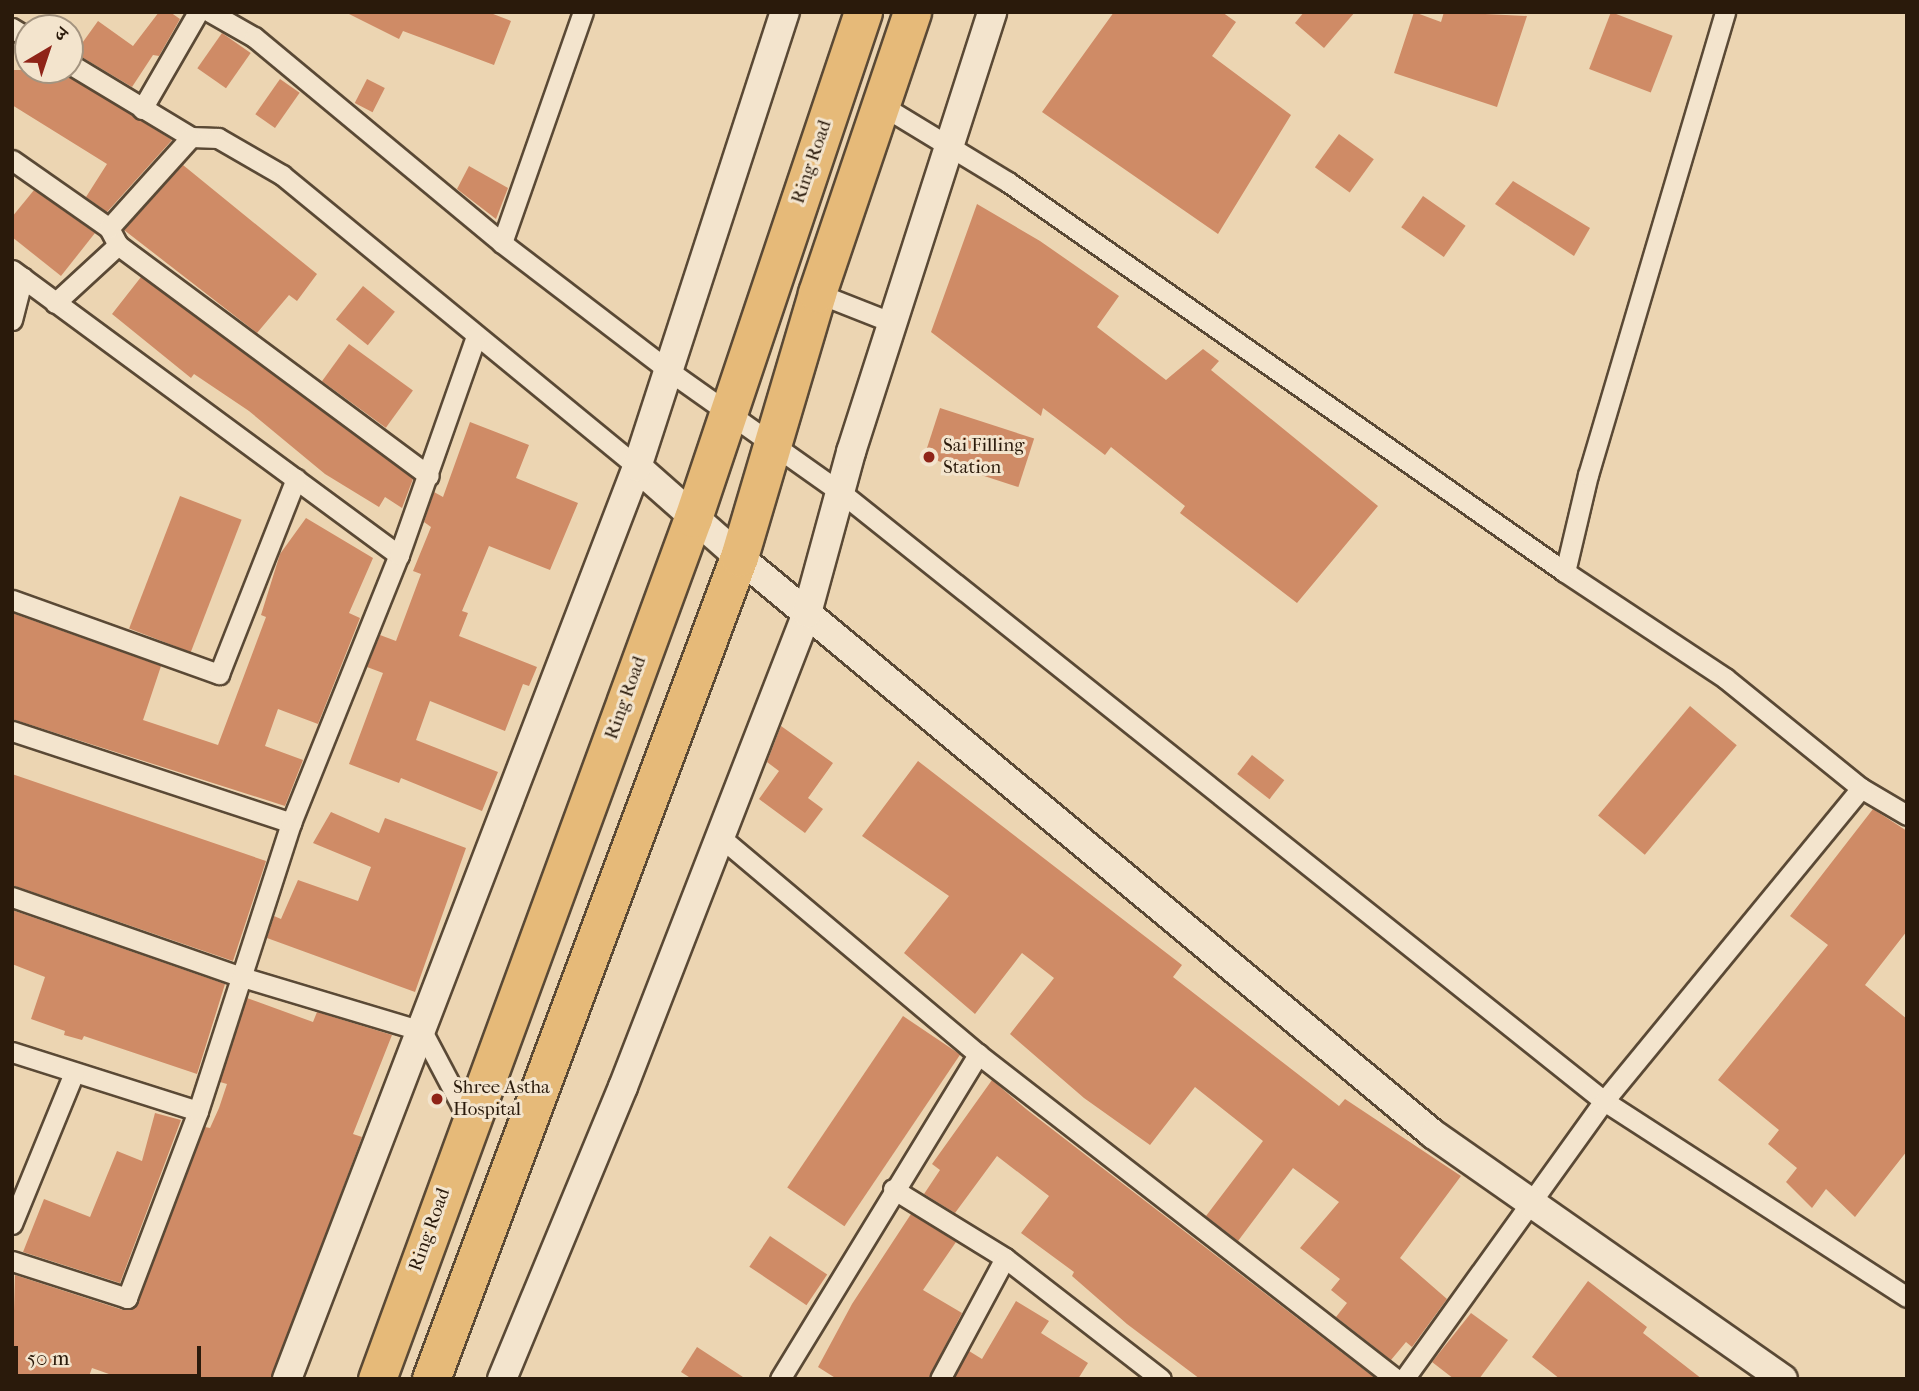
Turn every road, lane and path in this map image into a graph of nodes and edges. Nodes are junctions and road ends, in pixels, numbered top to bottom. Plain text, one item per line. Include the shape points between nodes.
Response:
1 (198, 12) edge
2 (583, 12) edge
3 (785, 12) edge
4 (863, 12) edge
5 (912, 12) edge
6 (992, 12) edge
7 (1725, 12) edge
8 (217, 14) edge
9 (84, 73) edge
10 (878, 103) junction
11 (142, 109) junction
12 (191, 137) junction
13 (950, 147) junction
14 (12, 160) edge
15 (113, 237) junction
16 (502, 243) junction
17 (17, 274) edge
18 (817, 293) junction
19 (55, 303) junction
20 (12, 320) edge
21 (893, 323) junction
22 (476, 336) junction
23 (672, 373) junction
24 (726, 410) junction
25 (775, 443) junction
26 (638, 467) junction
27 (429, 475) junction
28 (296, 479) junction
29 (843, 494) junction
30 (693, 518) junction
31 (399, 555) junction
32 (739, 557) junction
33 (1565, 572) junction
34 (12, 600) edge
35 (807, 613) junction
36 (12, 731) edge
37 (1861, 788) junction
38 (1907, 815) edge
39 (291, 823) junction
40 (719, 836) junction
41 (12, 897) edge
42 (242, 977) junction
43 (422, 1031) junction
44 (12, 1052) edge
45 (978, 1054) junction
46 (74, 1073) junction
47 (1604, 1101) junction
48 (198, 1111) junction
49 (469, 1120) junction
50 (893, 1189) junction
51 (1532, 1200) junction
52 (12, 1224) edge
53 (1005, 1258) junction
54 (12, 1261) edge
55 (1907, 1297) edge
56 (287, 1379) edge
57 (377, 1379) edge
58 (431, 1379) edge
59 (502, 1379) edge
60 (780, 1379) edge
61 (940, 1379) edge
62 (1161, 1379) edge
63 (1396, 1379) edge
64 (1404, 1379) edge
65 (1783, 1379) edge

1 - 11 street
2 - 16 street
3 - 23 street
4 - 24 highway, Ring Road
5 - 10 highway
6 - 13 street
7 - 33 street via 1588,475
8 - 16 street via 254,37
9 - 11 street
10 - 13 street
10 - 18 highway
11 - 12 street
12 - 15 street
12 - 22 street via 218,138 282,175
13 - 21 street
13 - 33 street via 1008,182
14 - 15 street
15 - 19 street
15 - 27 street
16 - 23 street
17 - 19 street
17 - 20 street
18 - 21 street
18 - 25 highway
19 - 28 street
21 - 29 street via 851,452
22 - 26 street
22 - 27 street
23 - 24 street
23 - 26 street
24 - 25 street
24 - 30 highway, Ring Road
25 - 29 street
25 - 32 highway
26 - 30 street
26 - 43 street
27 - 31 street
28 - 31 street
28 - 34 street via 219,674
29 - 35 street
29 - 47 street
30 - 32 street
30 - 49 highway, Ring Road
31 - 39 street
32 - 35 street
32 - 58 highway
33 - 37 street via 1725,678
35 - 40 street
35 - 51 street via 1433,1134
36 - 39 street
37 - 38 street
37 - 47 street
39 - 42 street
40 - 45 street
40 - 59 street via 623,1087
41 - 42 street
42 - 43 street
42 - 48 street
43 - 49 street
43 - 56 street
44 - 46 street
45 - 50 street
45 - 63 street
46 - 48 street
46 - 52 street
47 - 51 street
47 - 55 street
48 - 54 street via 127,1298
49 - 57 highway, Ring Road
50 - 53 street
50 - 60 street
51 - 64 street
51 - 65 street
53 - 61 street
53 - 62 street

